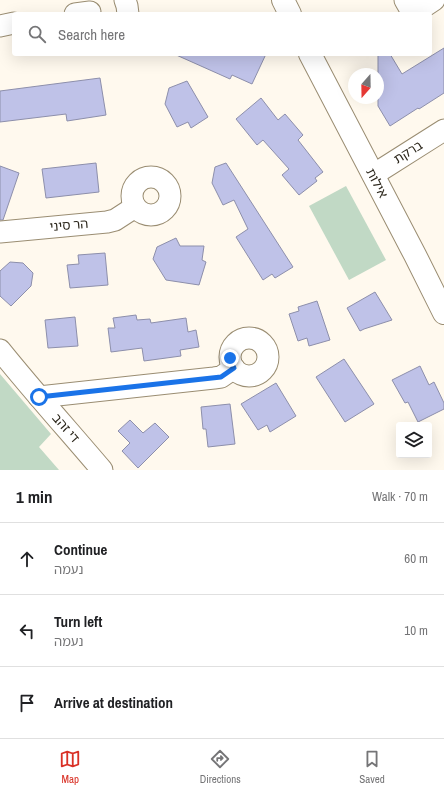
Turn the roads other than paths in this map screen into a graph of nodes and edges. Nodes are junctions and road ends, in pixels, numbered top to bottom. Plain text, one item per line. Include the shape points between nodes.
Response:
1 (125, 0) edge
2 (283, 0) edge
3 (405, 0) edge
4 (434, 0) edge
5 (128, 12) edge
6 (289, 12) edge
7 (412, 12) edge
8 (416, 12) edge
9 (12, 24) edge
10 (0, 26) edge
11 (311, 56) edge
12 (444, 130) edge
13 (373, 175) junction
14 (135, 207) dead end
15 (0, 232) edge
16 (444, 313) edge
17 (0, 350) edge
18 (234, 368) dead end
19 (39, 397) junction
20 (102, 470) edge

1 - 5 street
2 - 6 street
3 - 7 street
4 - 8 street
9 - 10 street
11 - 13 street, אילות
12 - 13 street, ברקת
13 - 16 street, אילות
14 - 15 street, הר סיני via 115,220 107,222
17 - 19 street, די זהב
18 - 19 street via 221,377
19 - 20 street, די זהב

